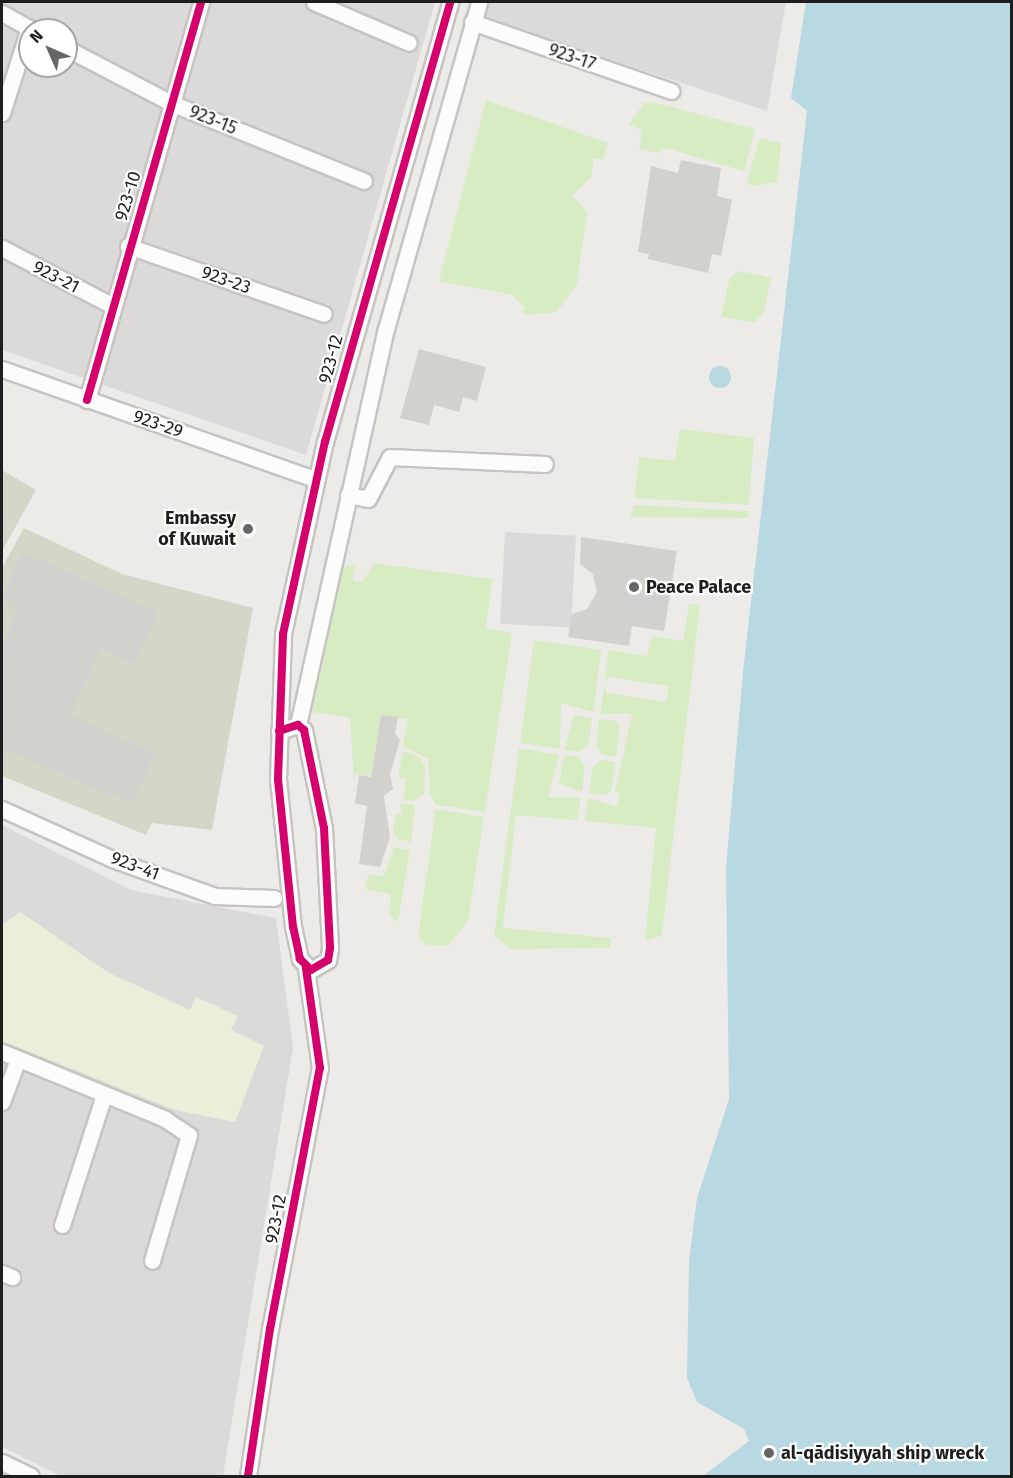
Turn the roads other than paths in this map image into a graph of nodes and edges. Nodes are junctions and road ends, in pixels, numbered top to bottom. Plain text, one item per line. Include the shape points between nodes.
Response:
1 (201, 2) edge
2 (314, 2) edge
3 (450, 2) edge
4 (479, 2) edge
5 (2, 13) edge
6 (18, 22) edge
7 (472, 22) junction
8 (410, 43) dead end
9 (78, 54) edge
10 (18, 67) edge
11 (671, 91) dead end
12 (171, 103) junction
13 (2, 113) edge
14 (364, 181) dead end
15 (128, 246) junction
16 (2, 248) edge
17 (111, 305) junction
18 (324, 314) dead end
19 (2, 369) edge
20 (87, 400) junction
21 (544, 464) dead end
22 (315, 479) junction
23 (348, 495) junction
24 (298, 725) junction
25 (279, 731) junction
26 (2, 809) edge
27 (274, 898) dead end
28 (306, 968) junction
29 (2, 1052) edge
30 (18, 1059) junction
31 (104, 1095) junction
32 (2, 1102) edge
33 (62, 1225) dead end
34 (152, 1261) dead end
35 (2, 1462) edge
36 (31, 1476) edge
37 (248, 1476) edge

1 - 12 street, 923-10
2 - 8 street
3 - 22 street, 923-12
4 - 7 street
5 - 6 street
7 - 11 street, 923-17
7 - 23 street via 386,329
9 - 12 street, 923-15
10 - 13 street
12 - 14 street, 923-15
12 - 15 street, 923-10
15 - 17 street, 923-10
15 - 18 street, 923-23
16 - 17 street, 923-21
17 - 20 street, 923-10
19 - 20 street, 923-29
20 - 22 street, 923-29
21 - 23 street via 390,457 368,499
22 - 25 street, 923-12 via 283,634
23 - 24 street
24 - 25 street
24 - 28 street via 307,737 330,886 328,960
25 - 28 street, 923-12 via 278,779 289,891
26 - 27 street, 923-41 via 215,896
28 - 37 street, 923-12 via 320,1068 270,1329
29 - 30 street
30 - 31 street
30 - 32 street
31 - 33 street
31 - 34 street via 189,1135
35 - 36 street

